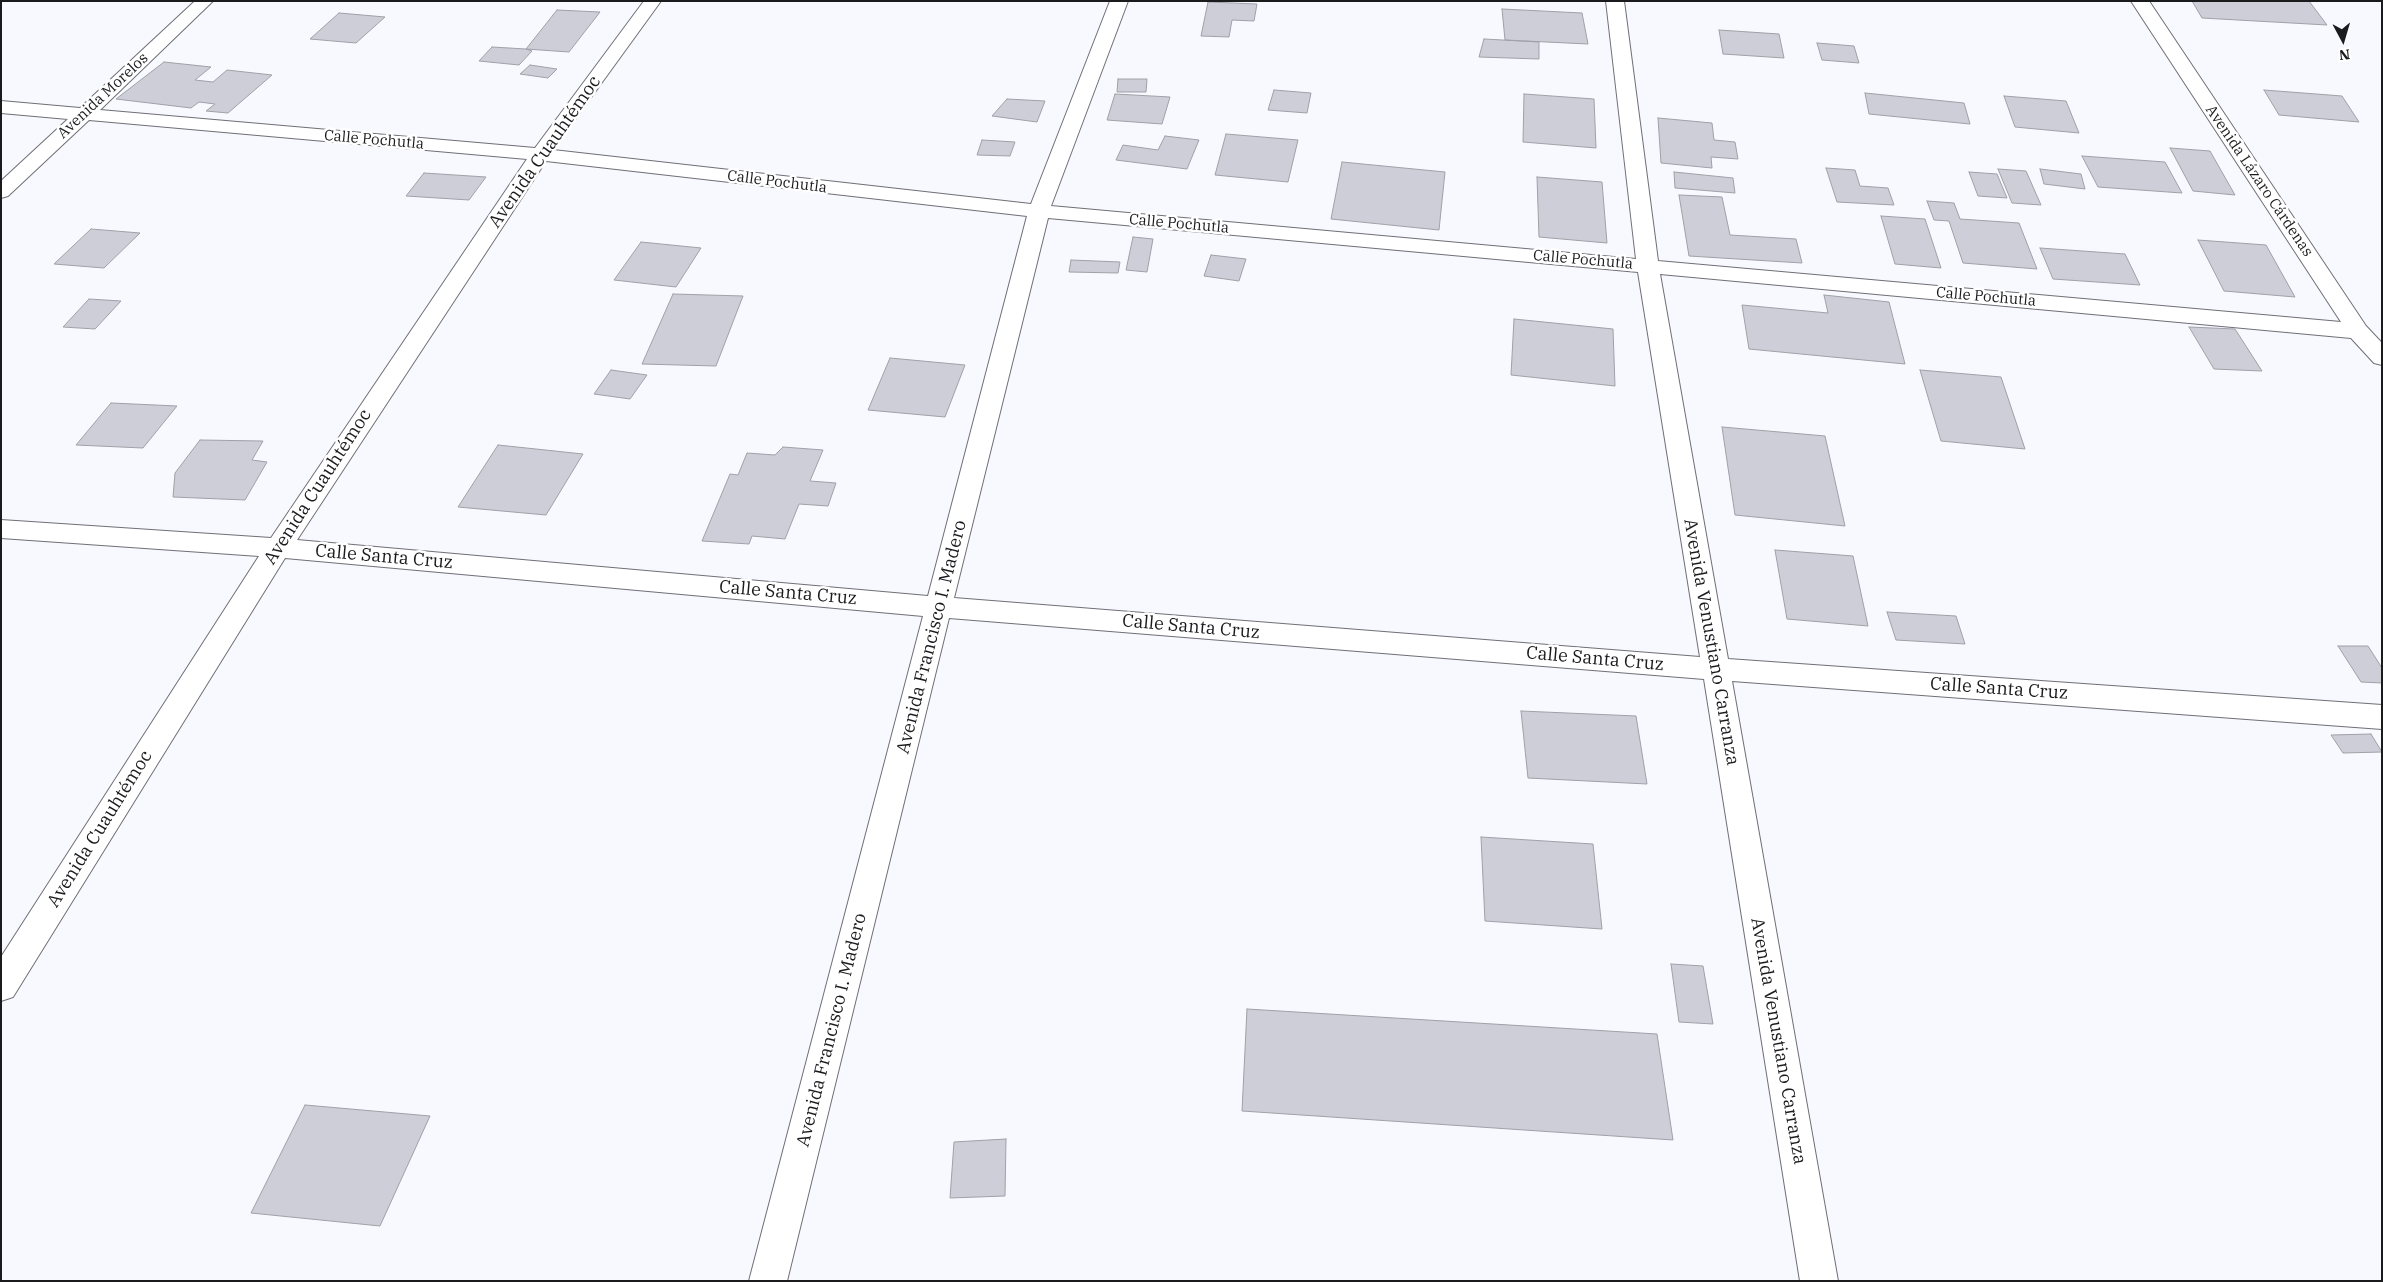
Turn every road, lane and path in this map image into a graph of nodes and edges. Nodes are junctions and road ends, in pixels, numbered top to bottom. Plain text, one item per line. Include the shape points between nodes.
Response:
1 (205, 1) edge
2 (653, 1) edge
3 (1119, 1) edge
4 (1615, 1) edge
5 (2140, 1) edge
6 (1, 107) edge
7 (82, 114) junction
8 (540, 154) junction
9 (1, 192) edge
10 (1039, 212) junction
11 (1648, 266) junction
12 (2358, 331) junction
13 (2382, 358) edge
14 (1, 529) edge
15 (278, 548) junction
16 (940, 607) junction
17 (1715, 669) junction
18 (2382, 717) edge
19 (1, 986) edge
20 (768, 1281) edge
21 (1818, 1281) edge

1 - 7 street, Avenida Morelos
2 - 8 street, Avenida Cuauhtémoc
3 - 10 street, Avenida Francisco I. Madero
4 - 11 street, Avenida Venustiano Carranza
5 - 12 street, Avenida Lázaro Cárdenas
6 - 7 street, Calle Pochutla
7 - 8 street, Calle Pochutla
7 - 9 street, Avenida Morelos
8 - 10 street, Calle Pochutla
8 - 15 street, Avenida Cuauhtémoc
10 - 11 street, Calle Pochutla
10 - 16 street, Avenida Francisco I. Madero
11 - 12 street, Calle Pochutla
11 - 17 street, Avenida Venustiano Carranza
12 - 13 street, Avenida Lázaro Cárdenas
14 - 15 street, Calle Santa Cruz
15 - 16 street, Calle Santa Cruz
15 - 19 street, Avenida Cuauhtémoc
16 - 17 street, Calle Santa Cruz
16 - 20 street, Avenida Francisco I. Madero
17 - 18 street, Calle Santa Cruz
17 - 21 street, Avenida Venustiano Carranza

